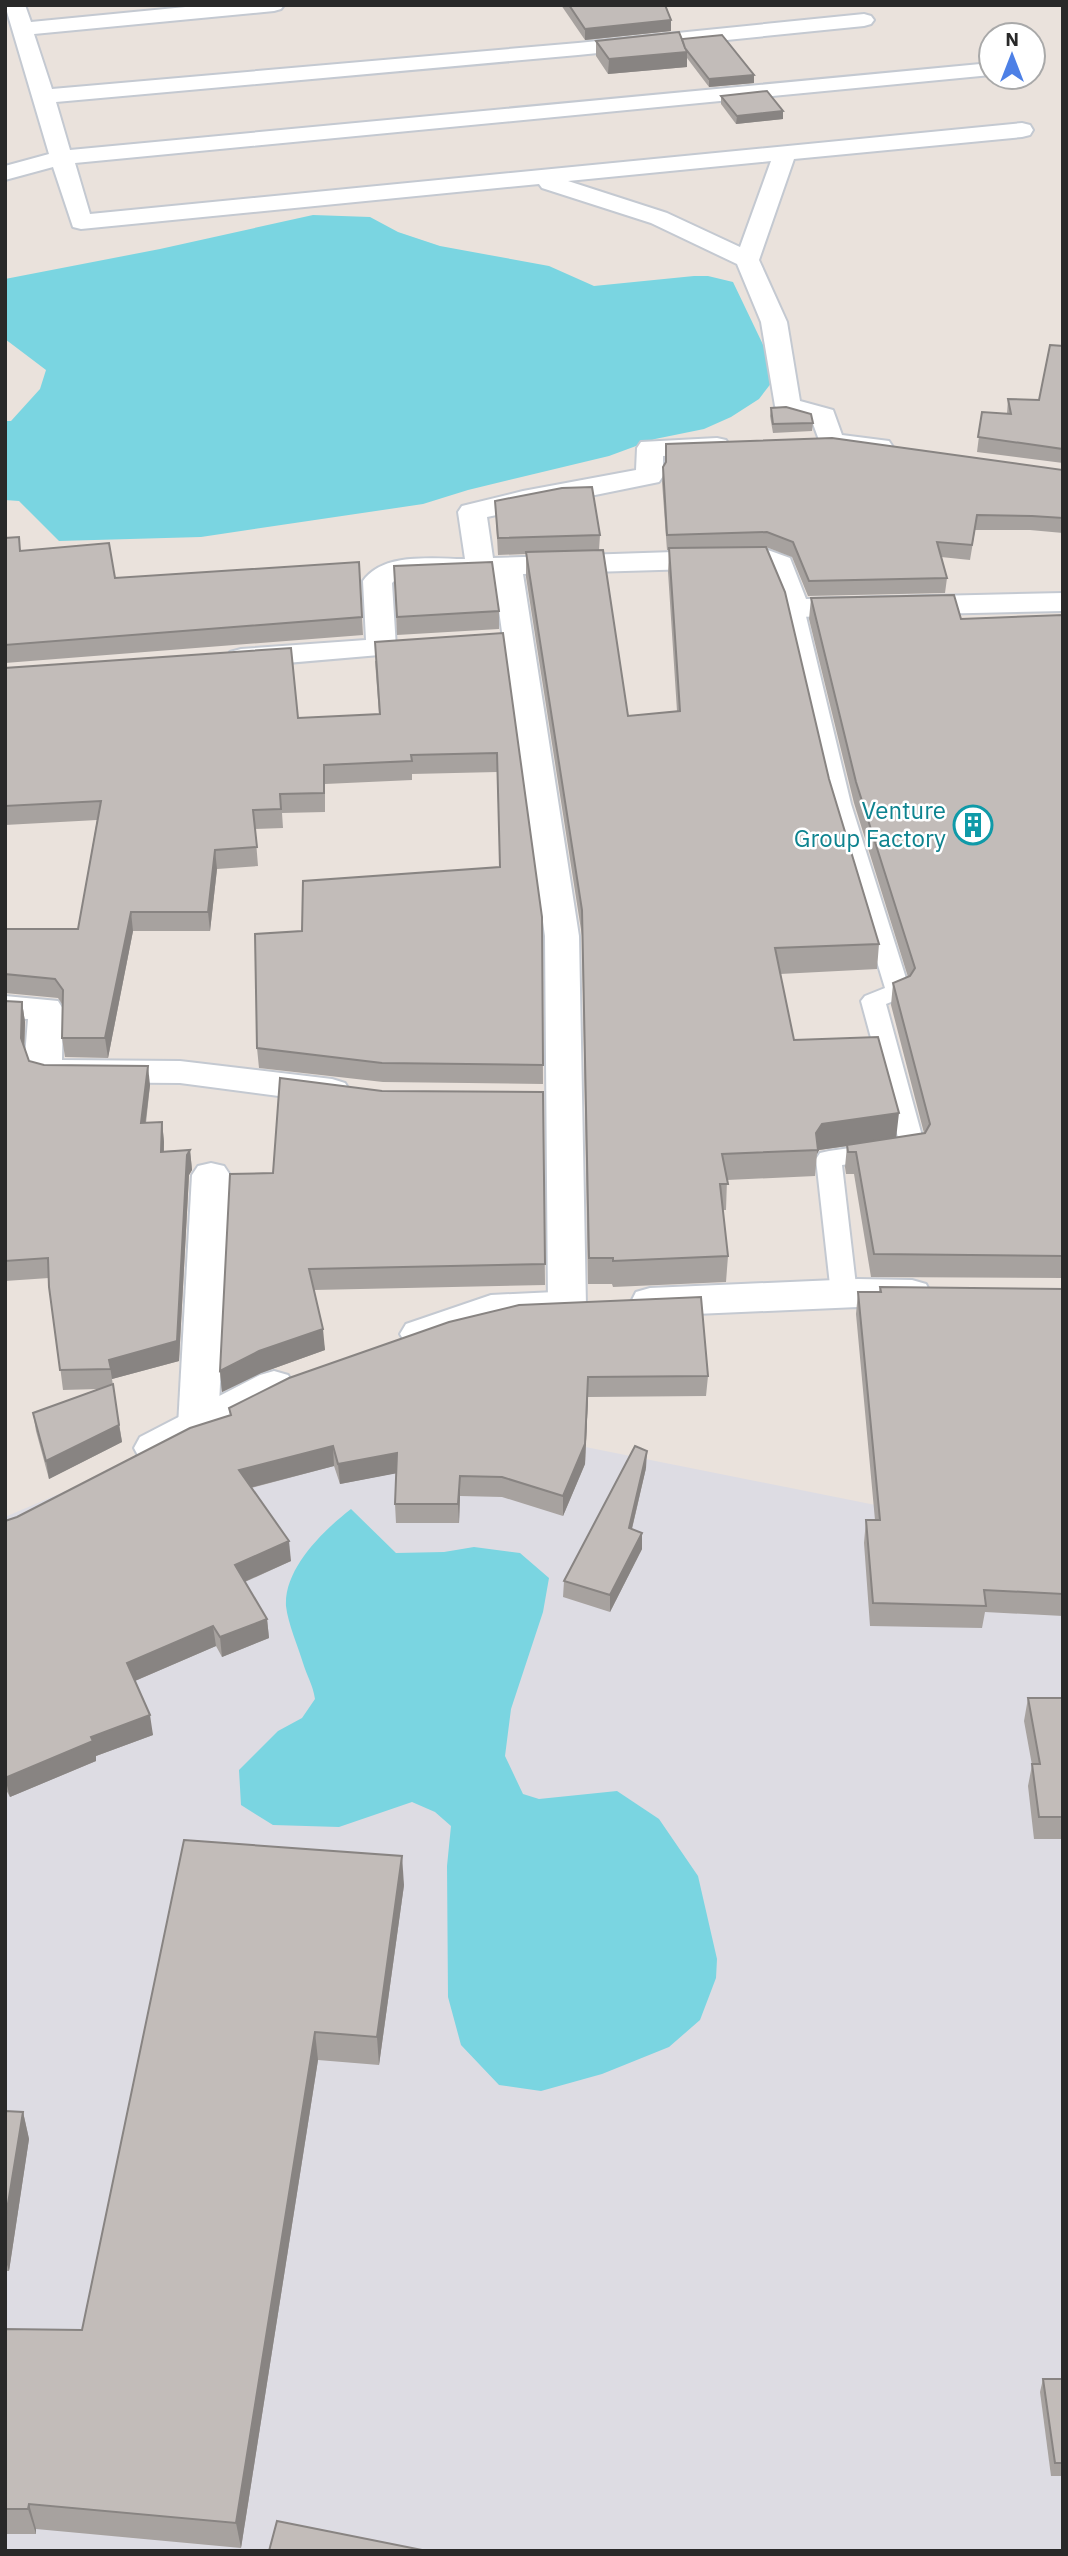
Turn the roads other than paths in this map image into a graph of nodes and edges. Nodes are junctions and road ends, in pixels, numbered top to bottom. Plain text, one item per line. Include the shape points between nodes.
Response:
1 (15, 5) edge
2 (274, 5) edge
3 (864, 20) dead end
4 (22, 29) junction
5 (977, 70) edge
6 (41, 97) junction
7 (1022, 130) dead end
8 (785, 153) junction
9 (60, 158) junction
10 (5, 173) edge
11 (534, 178) junction
12 (747, 260) junction
13 (831, 442) junction
14 (803, 443) edge
15 (747, 445) edge
16 (903, 451) edge
17 (493, 565) junction
18 (1063, 602) edge
19 (793, 608) junction
20 (215, 660) edge
21 (5, 1007) edge
22 (369, 1095) edge
23 (211, 1175) dead end
24 (844, 1294) junction
25 (953, 1294) edge
26 (566, 1306) junction
27 (390, 1345) edge
28 (314, 1371) edge
29 (198, 1426) junction
30 (119, 1466) edge

1 - 4 street
2 - 4 street
3 - 6 street via 724,24
4 - 6 street
5 - 9 street
6 - 9 street
7 - 8 street
8 - 11 street
8 - 12 street
9 - 10 street
9 - 11 street via 80,222
11 - 12 street via 659,218
12 - 13 street via 774,322 788,406 824,416
13 - 14 street
13 - 16 street
15 - 17 street via 650,448 649,476 472,512
17 - 19 street via 765,558 780,564
17 - 20 street via 402,569 385,574 377,581 395,647
17 - 26 street via 562,936 550,1099
18 - 19 street
19 - 24 lane via 840,804 898,991 873,1001 913,1147 829,1159
21 - 22 street via 46,1009 43,1056 47,1071 180,1072
23 - 29 street
24 - 25 street
24 - 26 street
26 - 27 street via 491,1309
28 - 29 street via 276,1385
29 - 30 street

